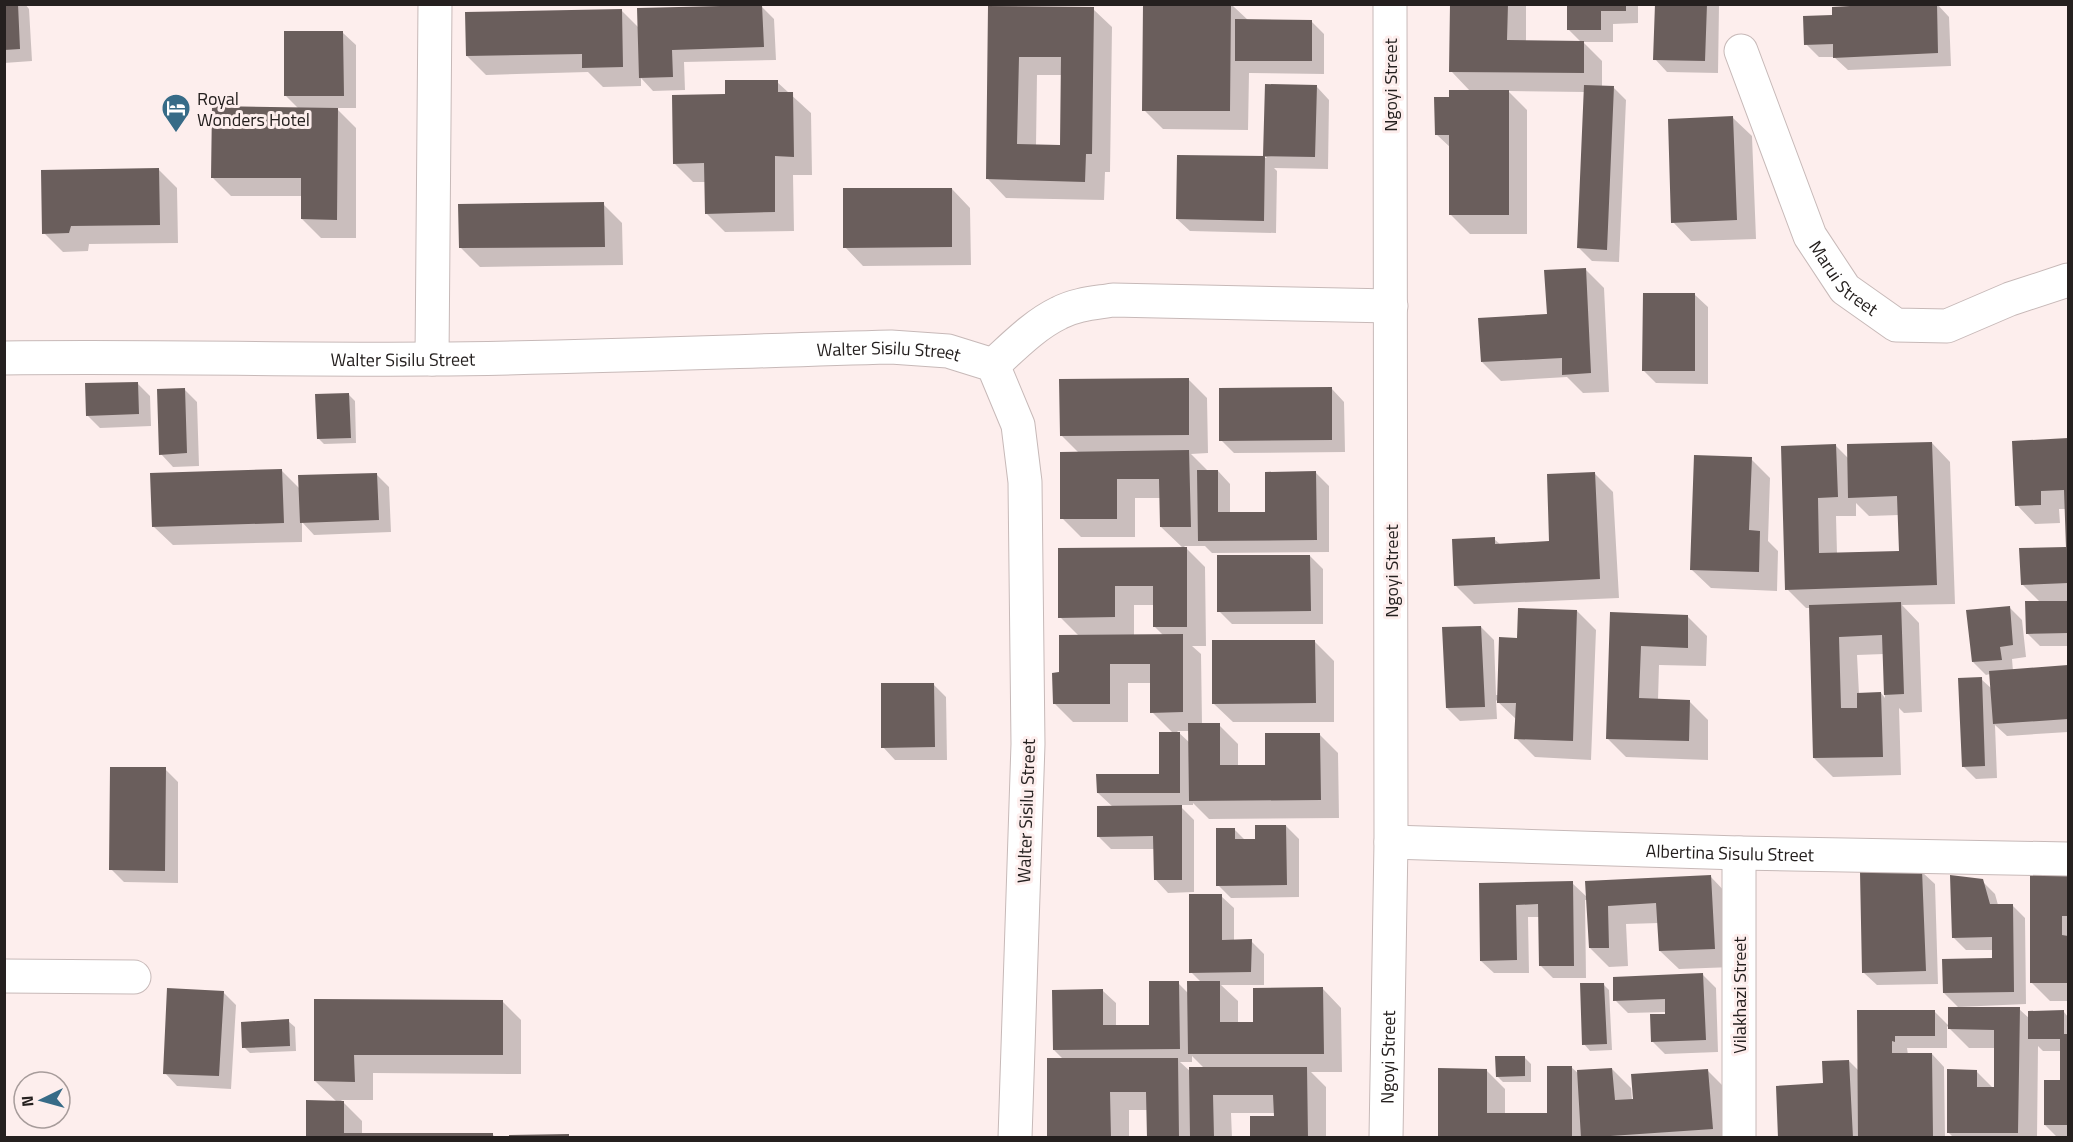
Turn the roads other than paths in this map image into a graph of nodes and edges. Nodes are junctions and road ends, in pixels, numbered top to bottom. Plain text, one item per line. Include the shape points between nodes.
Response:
1 (435, 4) edge
2 (1390, 4) edge
3 (1741, 51) dead end
4 (2068, 280) edge
5 (1391, 306) junction
6 (4, 358) edge
7 (432, 359) junction
8 (993, 365) junction
9 (1391, 842) junction
10 (1739, 853) junction
11 (2068, 859) edge
12 (4, 976) edge
13 (134, 977) dead end
14 (1015, 1137) edge
15 (1386, 1137) edge
16 (1739, 1137) edge

1 - 7 street
2 - 5 street, Ngoyi Street
3 - 4 street, Marui Street via 1810,236 1845,289 1896,325 1947,326
5 - 8 street via 1113,300 1083,304 1059,313 1026,335
5 - 9 street, Ngoyi Street
6 - 7 street, Walter Sisilu Street
7 - 8 street, Walter Sisilu Street via 891,347 948,351
8 - 14 street, Walter Sisilu Street via 1018,425 1025,482 1028,744
9 - 10 street, Albertina Sisulu Street
9 - 15 street, Ngoyi Street
10 - 11 street, Albertina Sisulu Street
10 - 16 street, Vilakhazi Street
12 - 13 street

